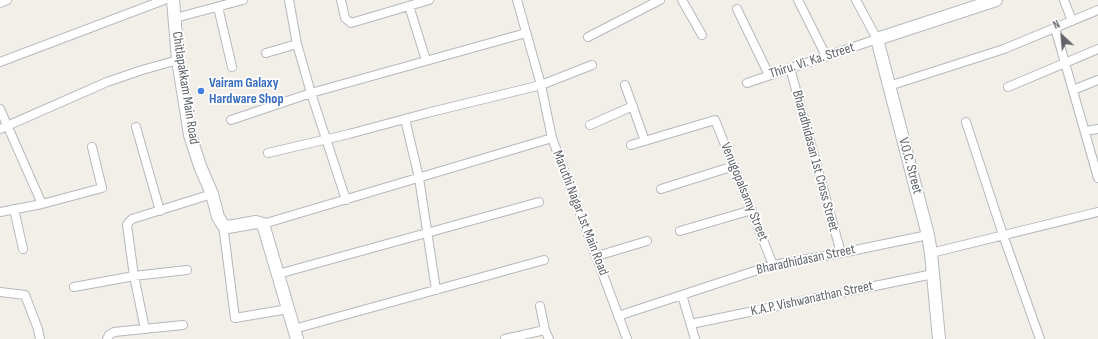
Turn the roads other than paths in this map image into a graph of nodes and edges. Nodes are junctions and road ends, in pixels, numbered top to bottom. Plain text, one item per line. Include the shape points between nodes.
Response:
1 (7, 0) edge
2 (164, 0) edge
3 (173, 0) edge
4 (243, 0) edge
5 (289, 0) edge
6 (341, 0) edge
7 (429, 0) edge
8 (660, 0) edge
9 (682, 0) edge
10 (798, 0) edge
11 (856, 0) edge
12 (996, 0) edge
13 (1064, 0) edge
14 (518, 1) edge
15 (0, 3) edge
16 (409, 6) junction
17 (218, 7) junction
18 (737, 9) dead end
19 (1098, 10) edge
20 (175, 18) junction
21 (1072, 21) junction
22 (1055, 28) junction
23 (526, 33) junction
24 (702, 35) dead end
25 (588, 37) dead end
26 (877, 39) junction
27 (297, 44) junction
28 (1098, 49) edge
29 (266, 52) dead end
30 (826, 56) junction
31 (178, 60) junction
32 (426, 60) junction
33 (0, 62) edge
34 (1066, 63) junction
35 (592, 65) dead end
36 (232, 67) dead end
37 (790, 68) junction
38 (769, 75) junction
39 (1098, 80) edge
40 (747, 83) dead end
41 (625, 85) dead end
42 (541, 86) junction
43 (889, 86) junction
44 (1008, 87) dead end
45 (1073, 90) junction
46 (311, 93) junction
47 (633, 106) junction
48 (0, 109) edge
49 (405, 119) junction
50 (231, 120) dead end
51 (966, 122) dead end
52 (590, 125) dead end
53 (136, 127) dead end
54 (4, 128) edge
55 (1098, 129) edge
56 (1085, 131) junction
57 (552, 138) junction
58 (327, 140) junction
59 (645, 141) junction
60 (631, 145) dead end
61 (92, 147) dead end
62 (268, 153) dead end
63 (734, 166) junction
64 (419, 178) junction
65 (1098, 178) edge
66 (661, 189) dead end
67 (212, 194) junction
68 (346, 200) junction
69 (539, 202) dead end
70 (42, 204) junction
71 (14, 210) junction
72 (752, 210) junction
73 (160, 211) junction
74 (0, 212) edge
75 (1098, 212) edge
76 (263, 224) junction
77 (224, 225) junction
78 (680, 231) dead end
79 (428, 232) junction
80 (928, 235) junction
81 (1003, 235) junction
82 (647, 241) dead end
83 (24, 249) dead end
84 (841, 253) junction
85 (931, 253) junction
86 (597, 256) junction
87 (544, 260) dead end
88 (773, 265) junction
89 (187, 270) dead end
90 (278, 274) junction
91 (933, 274) junction
92 (134, 276) junction
93 (74, 287) dead end
94 (436, 290) junction
95 (0, 292) edge
96 (682, 295) junction
97 (540, 306) dead end
98 (288, 310) junction
99 (618, 316) junction
100 (183, 324) dead end
101 (691, 324) junction
102 (145, 329) junction
103 (545, 330) junction
104 (295, 334) edge
105 (40, 339) edge
106 (107, 339) edge
107 (505, 339) edge
108 (549, 339) edge
109 (627, 339) edge
110 (695, 339) edge
111 (939, 339) edge
112 (1040, 339) edge

1 - 15 street
2 - 33 street
3 - 20 street, Chitlapakkam Main Road
4 - 17 street
5 - 27 street
6 - 16 street via 345,18 351,23
7 - 16 street
8 - 25 street
9 - 24 street
10 - 30 street
11 - 26 street, V.O.C. Street
12 - 26 street
13 - 21 street
14 - 23 street, Maruthi Nagar 1st Main Road
16 - 32 street
17 - 20 street
17 - 36 street
18 - 38 street
19 - 21 street
20 - 31 street, Chitlapakkam Main Road
21 - 22 street
22 - 34 street
22 - 43 street via 1004,49
23 - 32 street
23 - 42 street, Maruthi Nagar 1st Main Road
26 - 30 street, Thiru. Vi. Ka. Street
26 - 43 street, V.O.C. Street
27 - 29 street
27 - 46 street
28 - 34 street
30 - 37 street, Thiru. Vi. Ka. Street
31 - 54 street via 107,82
31 - 67 street, Chitlapakkam Main Road via 190,135
32 - 46 street
34 - 44 street
34 - 45 street
35 - 42 street
37 - 38 street, Thiru. Vi. Ka. Street
37 - 84 street, Bharadhidasan 1st Cross Street
38 - 40 street, Thiru. Vi. Ka. Street
39 - 45 street
41 - 47 street
42 - 49 street
42 - 57 street, Maruthi Nagar 1st Main Road
43 - 80 street, V.O.C. Street
45 - 56 street
46 - 50 street
46 - 58 street
47 - 52 street
47 - 59 street
48 - 54 street
49 - 58 street
49 - 64 street
51 - 81 street
53 - 73 street
54 - 70 street
55 - 56 street
56 - 65 street
57 - 64 street
57 - 86 street, Maruthi Nagar 1st Main Road
58 - 62 street
58 - 68 street
59 - 60 street
59 - 63 street, Venugopalsamy Street via 715,120
61 - 70 street via 102,188
63 - 66 street
63 - 72 street, Venugopalsamy Street
64 - 68 street
64 - 79 street
67 - 73 street
67 - 77 street, Chitlapakkam Main Road via 218,217
68 - 76 street
69 - 79 street
70 - 71 street
71 - 74 street
71 - 83 street
72 - 78 street
72 - 88 street, Venugopalsamy Street
73 - 92 street via 128,222
75 - 81 street
76 - 77 street via 256,222 232,227
76 - 90 street
77 - 98 street via 235,318
79 - 90 street
79 - 94 street
80 - 84 street, Bharadhidasan Street
80 - 85 street, V.O.C. Street
81 - 85 street
81 - 112 street
82 - 86 street
84 - 88 street, Bharadhidasan Street
85 - 91 street, V.O.C. Street
86 - 99 street, Maruthi Nagar 1st Main Road
87 - 94 street
88 - 96 street, Bharadhidasan Street
89 - 92 street
90 - 98 street
91 - 101 street, K.A.P. Vishwanathan Street
91 - 111 street, V.O.C. Street
92 - 93 street
92 - 102 street
94 - 104 street
95 - 105 street via 25,296
96 - 99 street, Bharadhidasan Street
96 - 101 street
97 - 103 street
98 - 104 street
99 - 109 street, Maruthi Nagar 1st Main Road
100 - 102 street
101 - 110 street
102 - 106 street via 111,333
103 - 107 street
103 - 108 street

